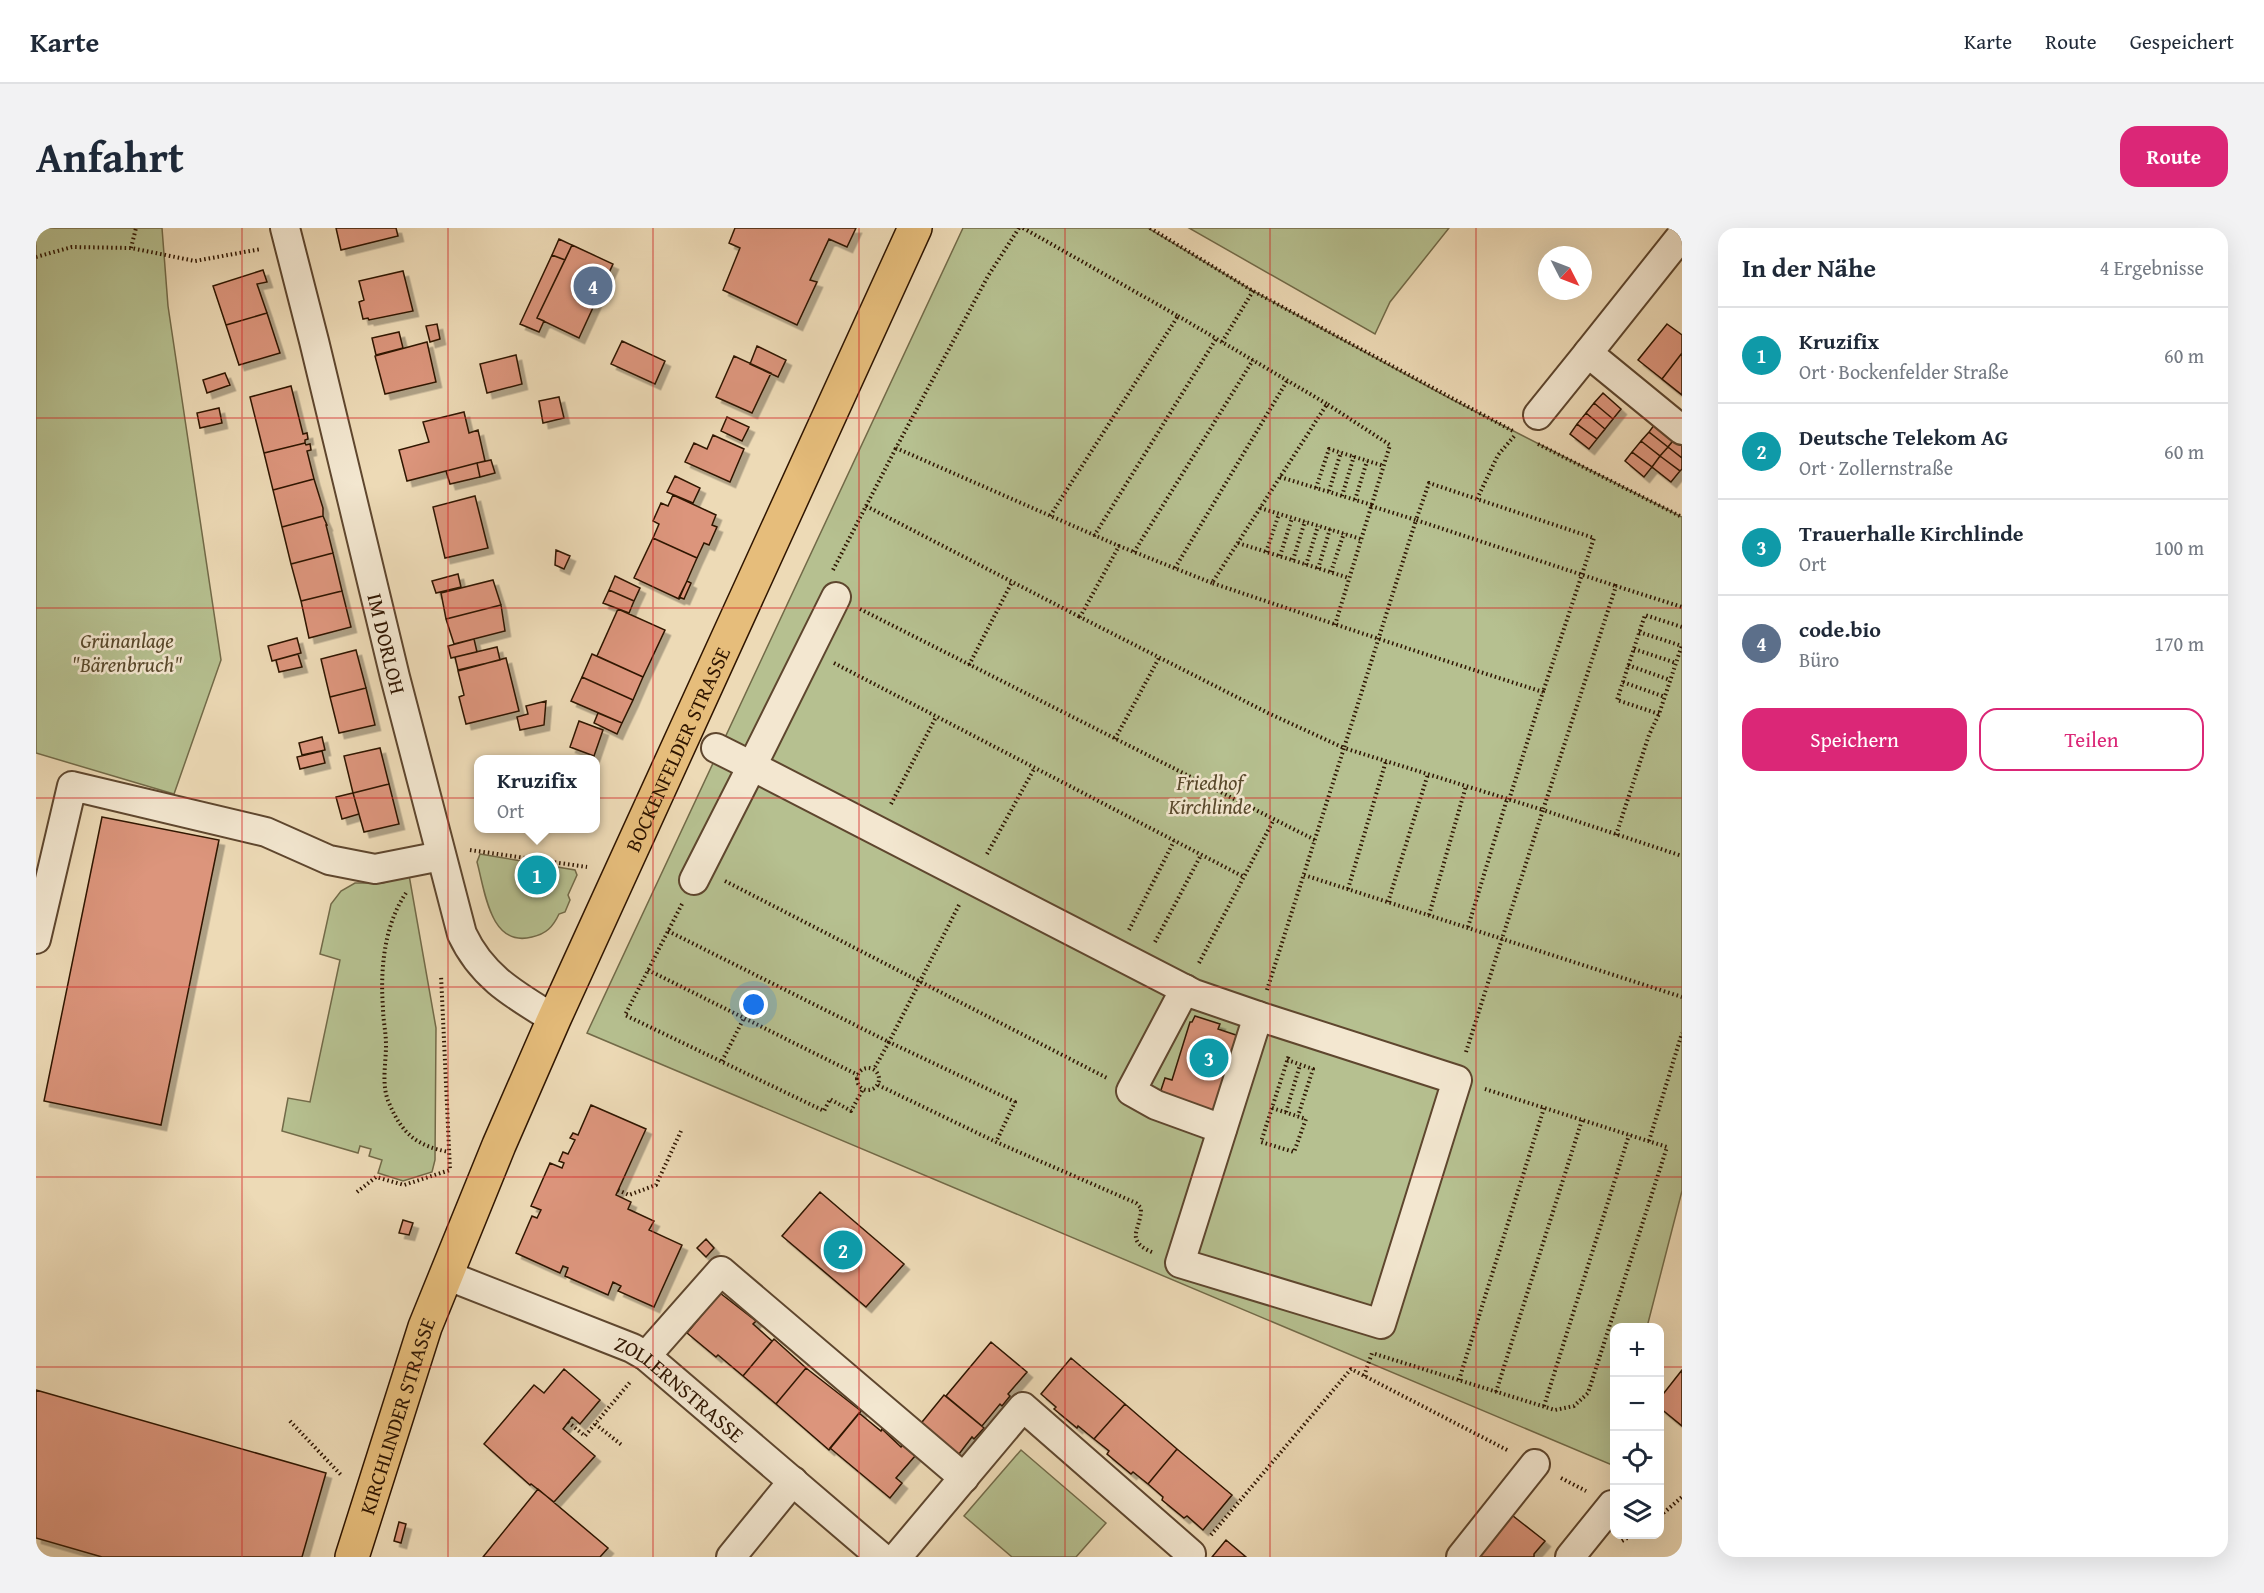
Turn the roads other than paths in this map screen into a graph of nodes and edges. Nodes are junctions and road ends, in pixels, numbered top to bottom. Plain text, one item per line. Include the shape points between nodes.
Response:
1 (915, 228) edge
2 (287, 236) edge
3 (1682, 236) edge
4 (1588, 353) junction
5 (1530, 430) road end
6 (1682, 430) edge
7 (836, 597) road end
8 (716, 748) dead end
9 (752, 766) junction
10 (441, 856) junction
11 (697, 874) road end
12 (36, 939) edge
13 (1185, 989) junction
14 (1258, 1016) junction
15 (554, 1019) junction
16 (1222, 1129) junction
17 (446, 1275) junction
18 (639, 1368) junction
19 (1535, 1464) road end
20 (964, 1478) junction
21 (793, 1481) junction
22 (1610, 1508) edge
23 (1584, 1551) edge
24 (1190, 1556) edge
25 (352, 1557) edge
26 (731, 1557) edge
27 (881, 1557) edge
28 (897, 1557) edge
29 (1461, 1557) edge

1 - 15 main road, BOCKENFELDER STRASSE
2 - 10 street, IM DORLOH
3 - 4 street
4 - 5 street
4 - 6 street
7 - 9 street
8 - 9 street
9 - 11 street
9 - 13 street
10 - 12 street via 375,869 329,860 266,832 72,786
10 - 15 street, IM DORLOH via 462,934 472,955 507,990
13 - 14 street
13 - 16 street via 1131,1091 1156,1105
14 - 16 street
14 - 16 street via 1457,1080 1381,1324 1180,1263
15 - 17 main road, BOCKENFELDER STRASSE
17 - 18 street, ZOLLERNSTRASSE via 632,1348
17 - 25 main road, KIRCHLINDER STRASSE via 425,1327
18 - 20 street via 721,1271
18 - 21 street, ZOLLERNSTRASSE
19 - 29 street
20 - 24 street via 1023,1407
20 - 28 street
21 - 26 street
21 - 27 street, ZOLLERNSTRASSE
22 - 23 street

